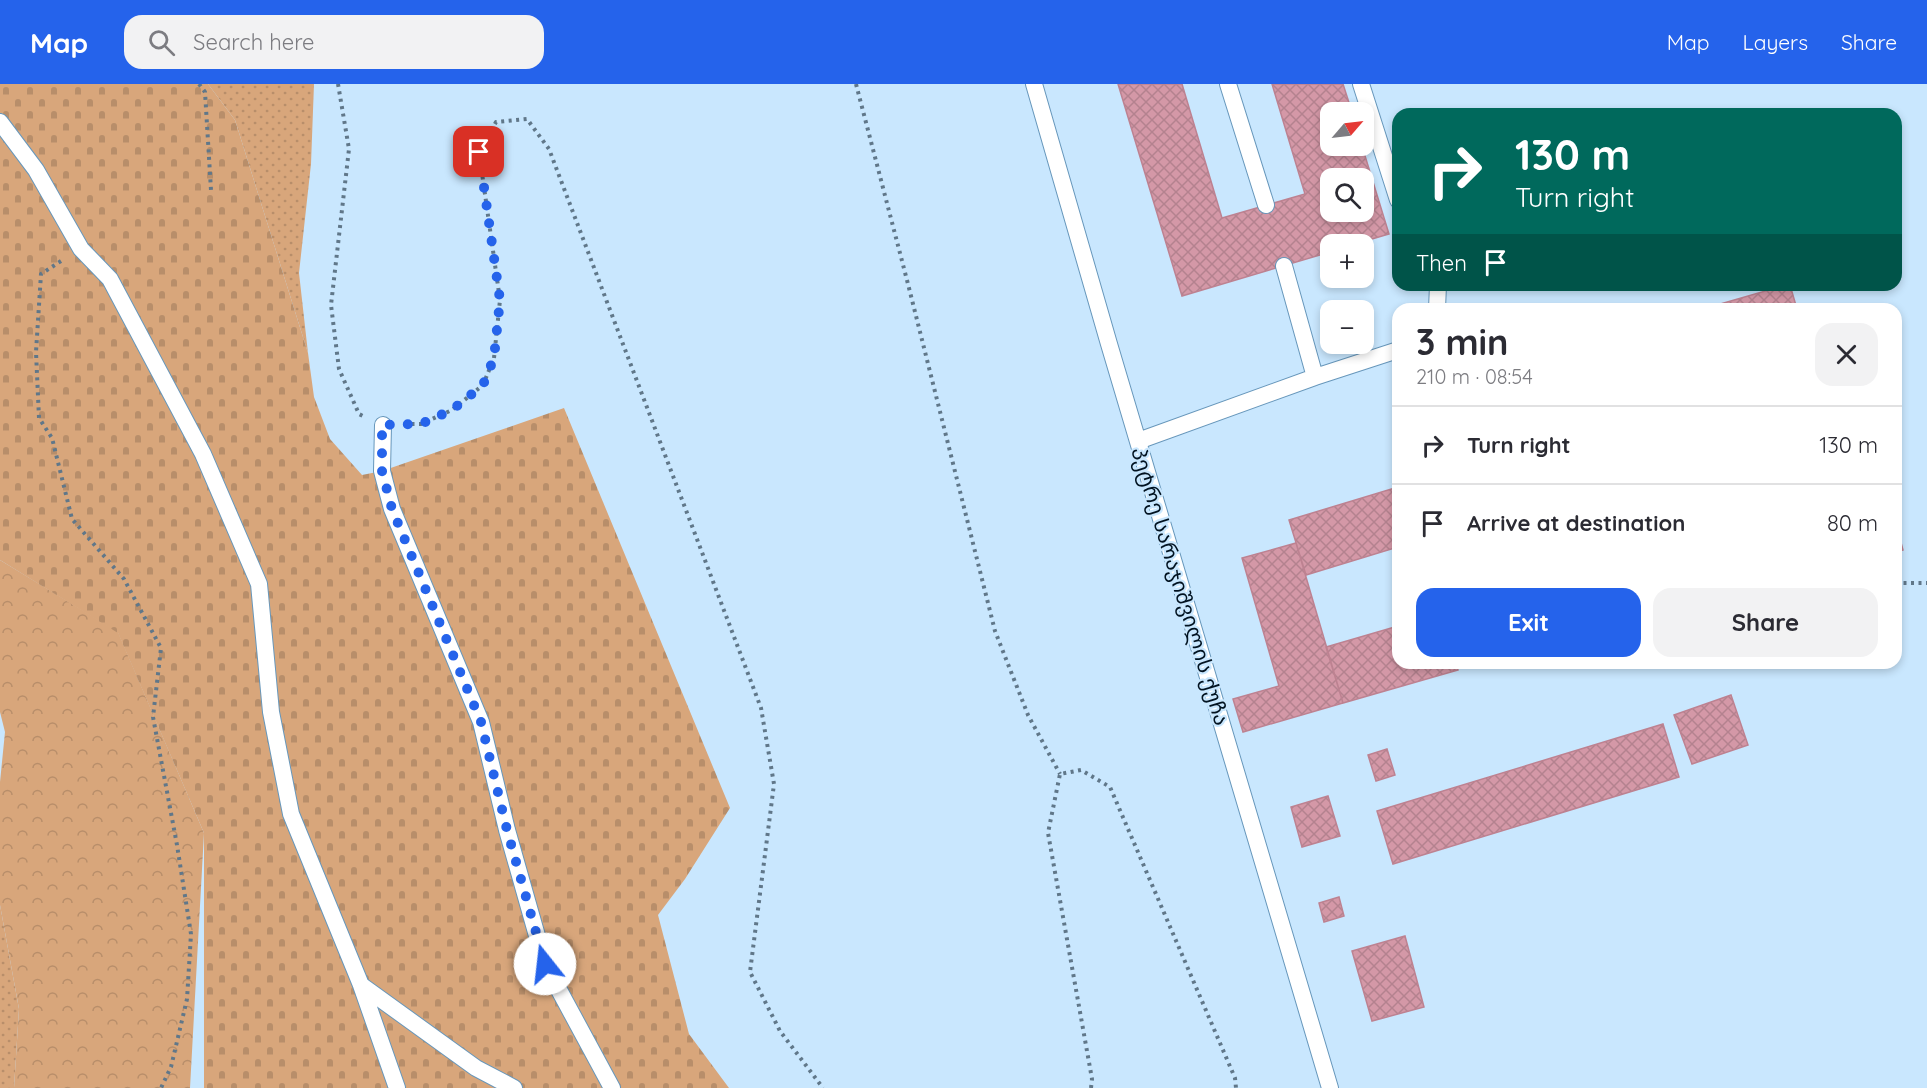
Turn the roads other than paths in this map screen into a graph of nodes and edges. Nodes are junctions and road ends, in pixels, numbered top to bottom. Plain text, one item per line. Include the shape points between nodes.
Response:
1 (1034, 84) edge
2 (1228, 84) edge
3 (1361, 84) edge
4 (0, 122) edge
5 (1392, 181) edge
6 (1266, 206) dead end
7 (1284, 266) dead end
8 (1392, 352) edge
9 (1315, 377) junction
10 (382, 425) road end
11 (1138, 441) junction
12 (362, 985) junction
13 (397, 1088) edge
14 (514, 1088) edge
15 (612, 1088) edge
16 (1330, 1088) edge

1 - 11 lane, პეტრე სარაჯიშვილის ქუჩა
2 - 6 lane
3 - 5 lane
4 - 12 lane via 36,170 81,249 110,279 202,454 259,584 271,712 291,814
7 - 9 lane
8 - 9 lane
9 - 11 lane
10 - 15 lane via 382,471 392,509 481,722 545,964
11 - 16 lane, პეტრე სარაჯიშვილის ქუჩა
12 - 13 lane
12 - 14 lane via 476,1068

